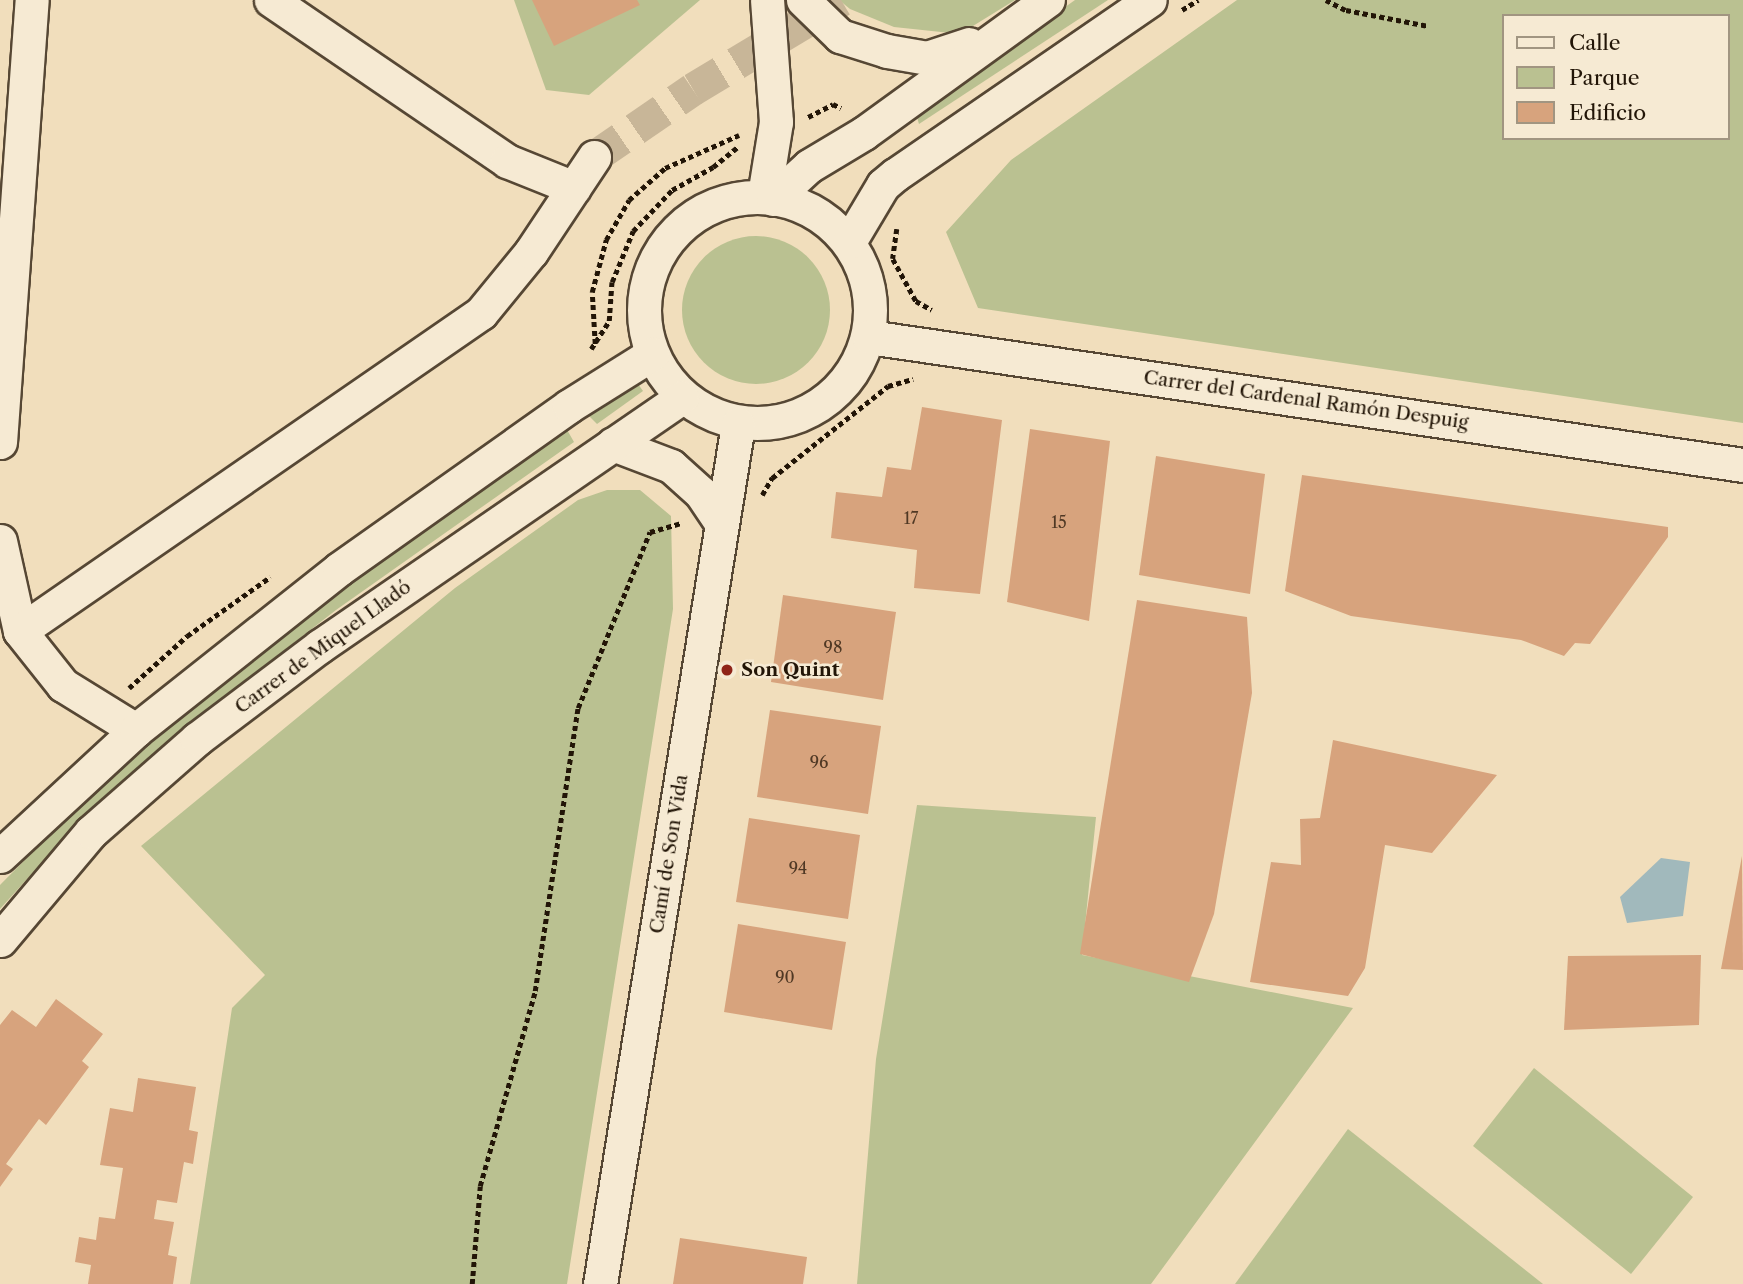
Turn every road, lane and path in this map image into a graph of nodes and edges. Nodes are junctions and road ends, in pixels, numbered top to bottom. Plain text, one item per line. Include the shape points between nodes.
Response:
1 (32, 0) edge
2 (271, 0) edge
3 (766, 0) edge
4 (803, 0) edge
5 (1048, 0) edge
6 (1150, 0) edge
7 (1326, 0) edge
8 (1428, 26) dead end
9 (994, 36) junction
10 (774, 130) junction
11 (857, 138) junction
12 (594, 157) tunnel mouth
13 (574, 188) junction
14 (892, 195) junction
15 (768, 197) junction
16 (849, 242) junction
17 (869, 337) junction
18 (934, 345) junction
19 (595, 347) junction
20 (652, 354) junction
21 (583, 355) dead end
22 (592, 356) dead end
23 (682, 397) junction
24 (738, 424) junction
25 (0, 442) edge
26 (613, 444) junction
27 (1743, 465) edge
28 (760, 499) dead end
29 (681, 513) dead end
30 (720, 521) junction
31 (0, 541) edge
32 (277, 571) dead end
33 (20, 631) junction
34 (104, 710) junction
35 (136, 730) junction
36 (0, 856) edge
37 (0, 940) edge
38 (472, 1284) edge
39 (600, 1284) edge

1 - 25 street
2 - 13 street via 507,161
3 - 10 street
4 - 9 street via 840,36 887,51 927,58
5 - 9 street
6 - 14 street
7 - 8 path via 1346,10
9 - 11 street
10 - 11 path via 821,118
10 - 11 path via 833,104 850,113
10 - 15 street
10 - 19 path via 735,148 713,167 672,190 633,231 612,282 609,321
10 - 19 path via 665,168 629,200 606,240 592,292
11 - 15 street
12 - 13 street
13 - 33 street via 531,252 481,313
14 - 16 street
14 - 18 path via 894,259 916,301 935,312
15 - 16 street via 812,209
15 - 20 street via 719,202 680,226 653,264 643,309
16 - 17 street via 870,287
17 - 18 street, Carrer del Cardenal Ramón Despuig
17 - 24 street via 843,388 795,419
18 - 27 street, Carrer del Cardenal Ramón Despuig
18 - 28 path via 932,374 888,386 772,478
19 - 21 path
19 - 22 path
20 - 23 street
20 - 35 street via 569,406 340,569
23 - 24 street via 708,414
23 - 26 street, Carrer de Miquel Lladó
24 - 30 street, Camí de Son Vida
26 - 30 street via 671,466 701,493
26 - 37 street, Carrer de Miquel Lladó via 320,646 197,739 92,832
29 - 38 path via 686,522 650,532 578,708 535,991 480,1186
30 - 39 street, Camí de Son Vida
31 - 33 street
32 - 34 path via 187,636
33 - 34 street via 63,685
34 - 35 street
35 - 36 street

